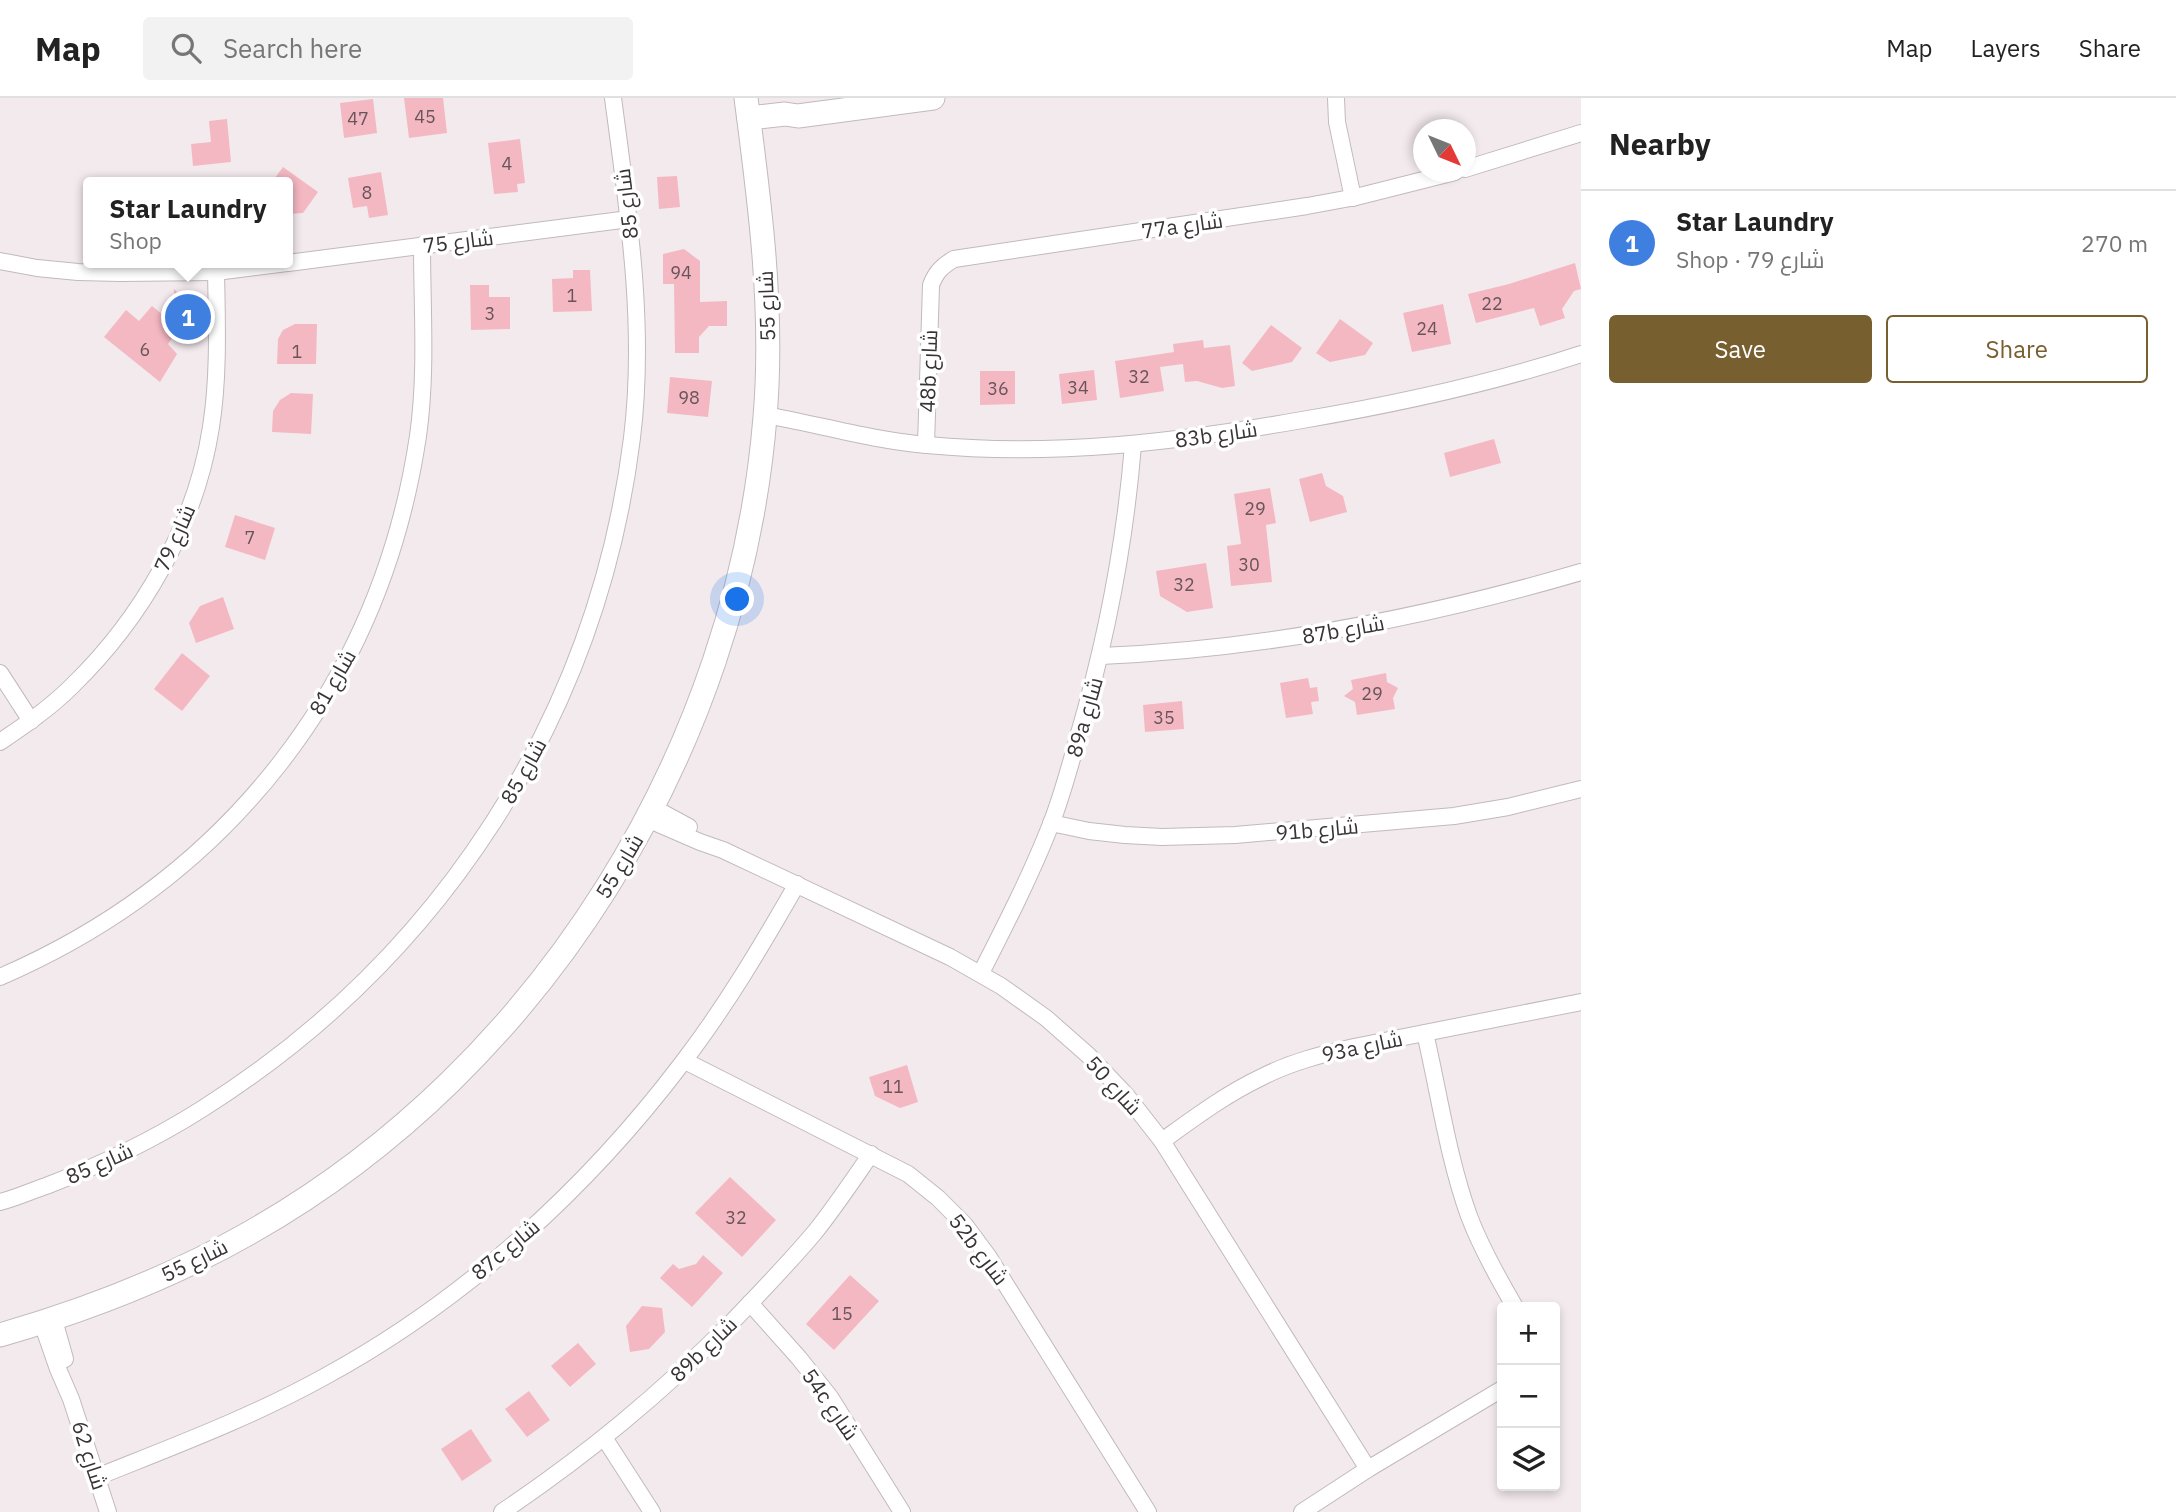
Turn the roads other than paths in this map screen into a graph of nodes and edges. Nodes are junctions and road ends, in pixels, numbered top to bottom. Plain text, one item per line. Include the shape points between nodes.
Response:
1 (613, 98) edge
2 (933, 98) edge
3 (1327, 98) edge
4 (1336, 98) edge
5 (748, 115) edge
6 (1337, 122) junction
7 (1581, 133) edge
8 (1476, 166) edge
9 (1416, 182) edge
10 (1353, 198) junction
11 (629, 219) junction
12 (422, 245) junction
13 (0, 261) edge
14 (293, 262) edge
15 (248, 268) edge
16 (216, 272) junction
17 (931, 298) joint
18 (1581, 354) edge
19 (765, 421) junction
20 (926, 445) junction
21 (1133, 445) junction
22 (1581, 572) edge
23 (1101, 656) junction
24 (0, 673) edge
25 (31, 721) junction
26 (0, 742) edge
27 (1581, 789) edge
28 (650, 813) junction
29 (1051, 823) junction
30 (797, 884) junction
31 (981, 973) junction
32 (0, 977) edge
33 (1581, 1002) edge
34 (1425, 1033) junction
35 (684, 1061) junction
36 (1162, 1141) junction
37 (871, 1154) junction
38 (0, 1202) edge
39 (1512, 1302) edge
40 (750, 1303) junction
41 (48, 1321) junction
42 (0, 1335) edge
43 (1497, 1392) edge
44 (604, 1439) junction
45 (1368, 1469) junction
46 (97, 1477) junction
47 (108, 1512) edge
48 (502, 1512) edge
49 (652, 1512) edge
50 (902, 1512) edge
51 (1148, 1512) edge
52 (1302, 1512) edge

1 - 11 street, شارع 85
2 - 5 street via 798,116
3 - 6 street
4 - 6 street
5 - 19 street, شارع 55 via 767,306
6 - 10 street
7 - 8 street
9 - 10 street, 77a شارع
10 - 17 street, 77a شارع via 954,259 935,274
11 - 12 street, شارع 75
11 - 38 street, شارع 85 via 637,373 623,499 606,573 569,680 506,803 465,866 418,924 367,979 302,1037 242,1084 168,1130 89,1170
12 - 14 street, شارع 75
12 - 32 street, شارع 81 via 423,372 409,487 377,593 323,701 286,757 195,855 144,897 93,930
13 - 16 street, شارع 75 via 78,272
15 - 16 street, شارع 75
16 - 25 street, شارع 79 via 215,398 204,461 184,522 131,618 70,688
17 - 20 street, 48b شارع
18 - 21 street, 83b شارع via 1353,411
19 - 20 street, 83b شارع via 821,425 844,433
19 - 28 street, شارع 55 via 757,488 729,615 685,738
20 - 21 street, 83b شارع via 1020,450
21 - 23 street, 89a شارع via 1121,552
22 - 23 street, 87b شارع via 1460,606 1346,629 1229,647
23 - 29 street, 89a شارع
24 - 25 street
25 - 26 street, شارع 79
27 - 29 street, 91b شارع via 1454,816 1235,835 1125,835
28 - 30 street, شارع 50 via 704,835 723,850
28 - 41 street, شارع 55 via 579,931 528,998 480,1052 410,1118 314,1192 253,1231 121,1295
29 - 31 street, 89a شارع
30 - 31 street, شارع 50
30 - 35 street, 87c شارع
31 - 36 street, شارع 50 via 1046,1018 1088,1055
33 - 34 street, 93a شارع
34 - 36 street, 93a شارع via 1293,1063 1235,1091
34 - 39 street via 1468,1214
35 - 37 street, 52b شارع
35 - 46 street, 87c شارع via 565,1197 426,1313 274,1404
36 - 45 street, شارع 50
37 - 40 street, 89b شارع via 815,1232
37 - 51 street, 52b شارع via 908,1174 965,1225
40 - 44 street, 89b شارع
40 - 50 street, 54c شارع via 830,1397
41 - 42 street, شارع 55
41 - 46 street, شارع 62 via 69,1375 71,1399
43 - 45 street
44 - 48 street, 89b شارع
44 - 49 street
45 - 52 street
46 - 47 street, شارع 62

